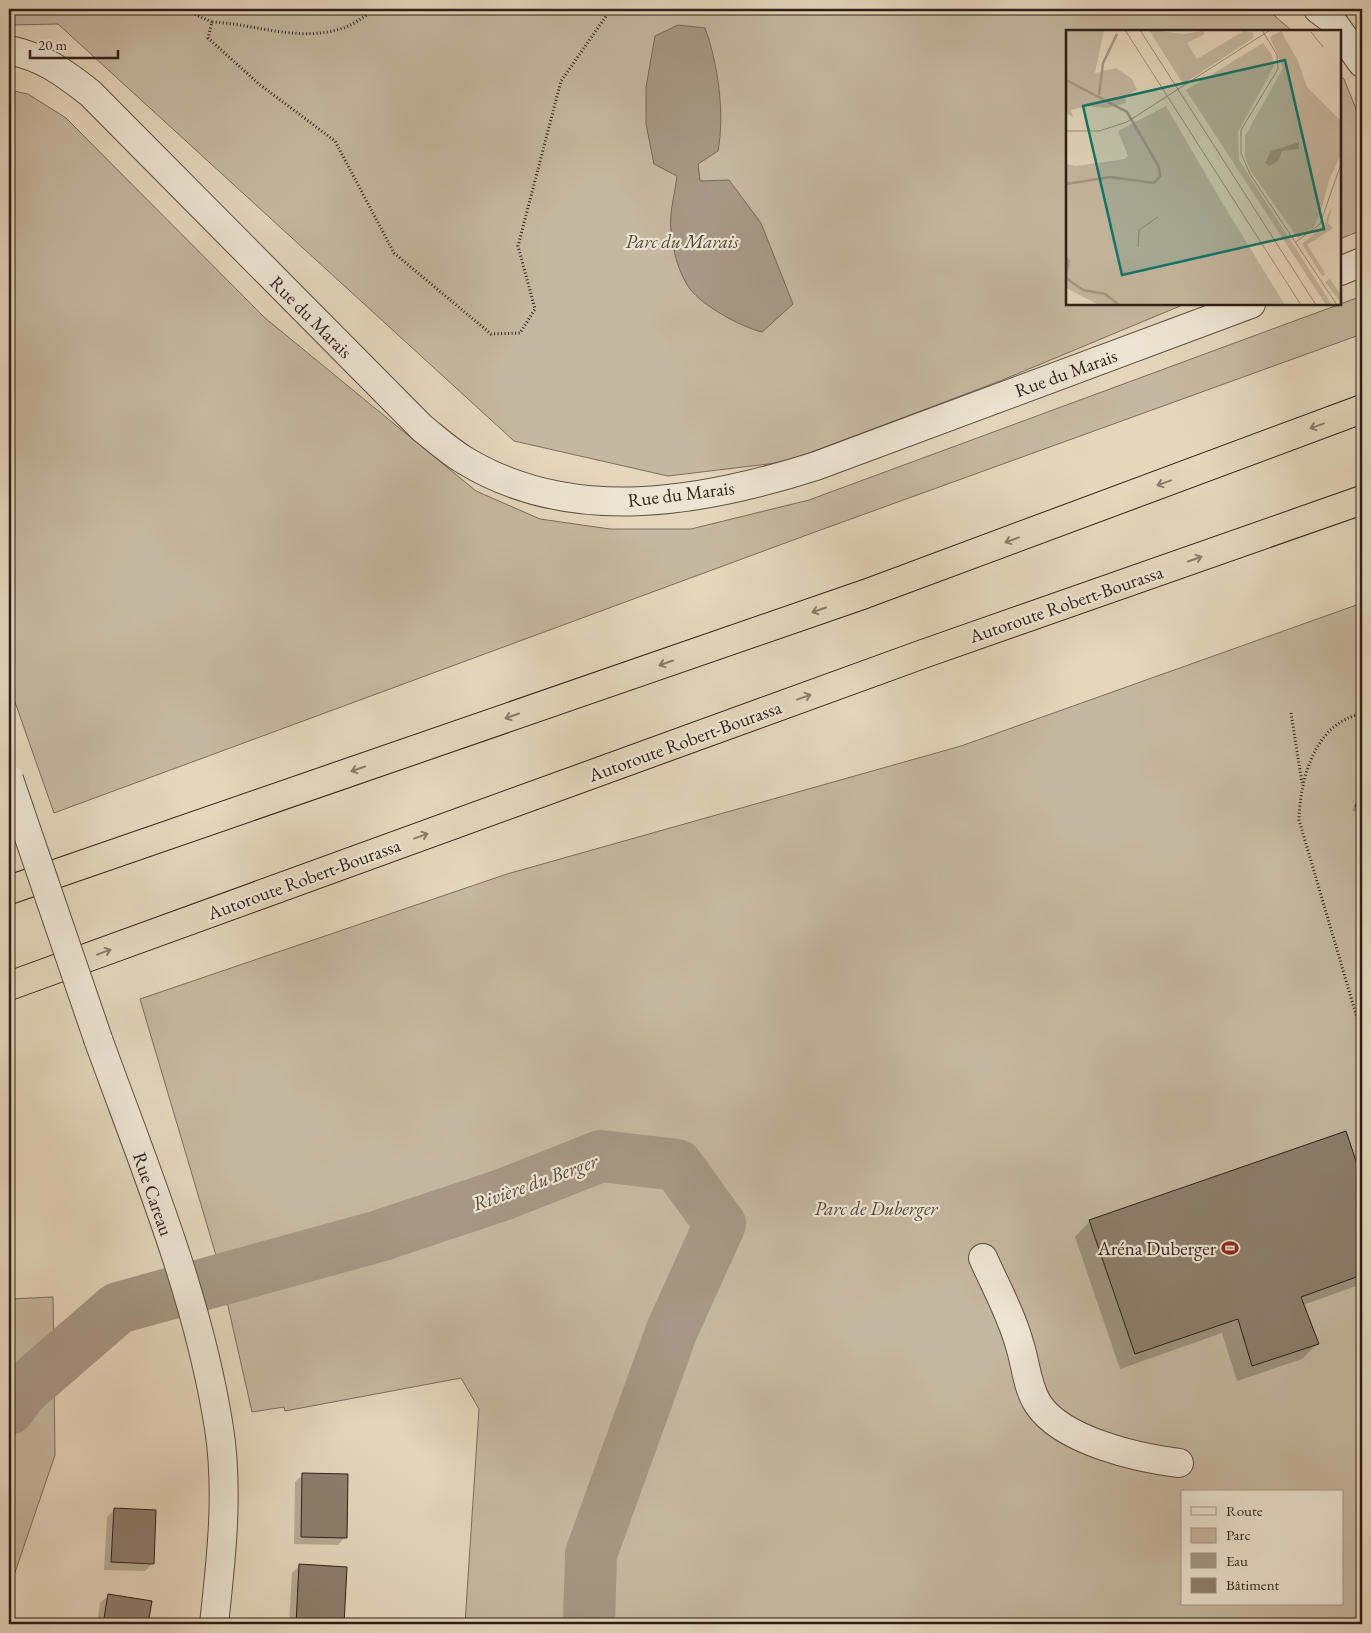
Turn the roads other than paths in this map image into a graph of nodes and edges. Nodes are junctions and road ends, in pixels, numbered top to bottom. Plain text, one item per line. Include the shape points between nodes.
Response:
1 (1318, 9) edge
2 (1339, 30) edge
3 (1341, 33) edge
4 (9, 50) edge
5 (1362, 63) edge
6 (1362, 262) edge
7 (1341, 271) edge
8 (1248, 305) edge
9 (1362, 409) edge
10 (1362, 500) edge
11 (9, 778) edge
12 (9, 890) edge
13 (9, 986) edge
14 (984, 1258) dead end
15 (1178, 1463) dead end
16 (214, 1624) edge

1 - 2 street
3 - 5 street
4 - 8 street, Rue du Marais via 55,66 90,93 422,428 464,460 511,482 568,499 637,503 762,483 816,466
6 - 7 street
9 -> 12 highway via 865,594
13 -> 10 highway, Autoroute Robert-Bourassa via 923,654
11 - 16 street, Rue Careau, bridge via 198,1323 220,1429 224,1487
14 - 15 street via 1020,1346 1038,1404 1054,1422 1125,1454

